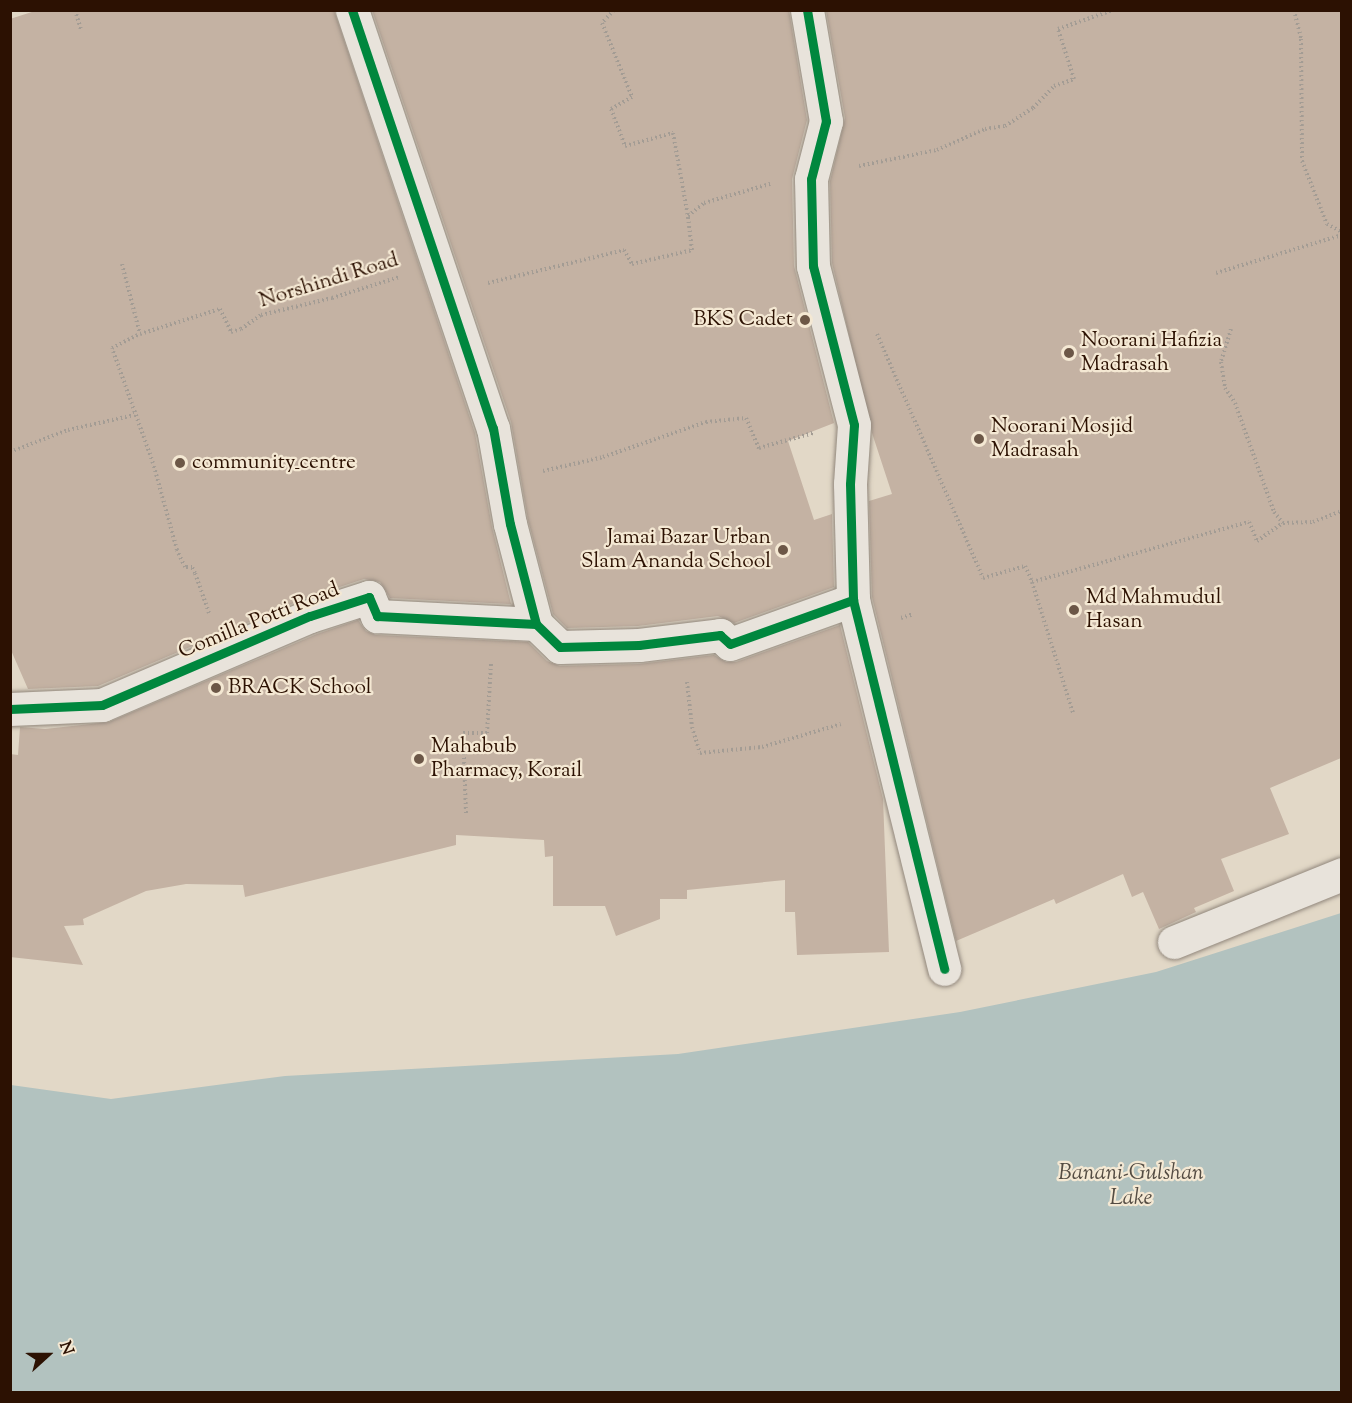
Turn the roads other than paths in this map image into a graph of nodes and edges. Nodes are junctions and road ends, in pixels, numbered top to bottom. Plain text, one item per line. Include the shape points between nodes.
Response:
1 (352, 10) edge
2 (807, 10) edge
3 (853, 600) junction
4 (536, 624) junction
5 (10, 710) edge
6 (1341, 874) edge
7 (1174, 942) dead end
8 (944, 969) dead end

1 - 4 street via 493,428
2 - 3 street via 826,121 811,179 813,266 854,424 850,484
3 - 4 street via 730,644 720,636 560,647
3 - 8 street
4 - 5 street, Comilla Potti Road via 377,616 369,597 310,616 102,705
6 - 7 street

